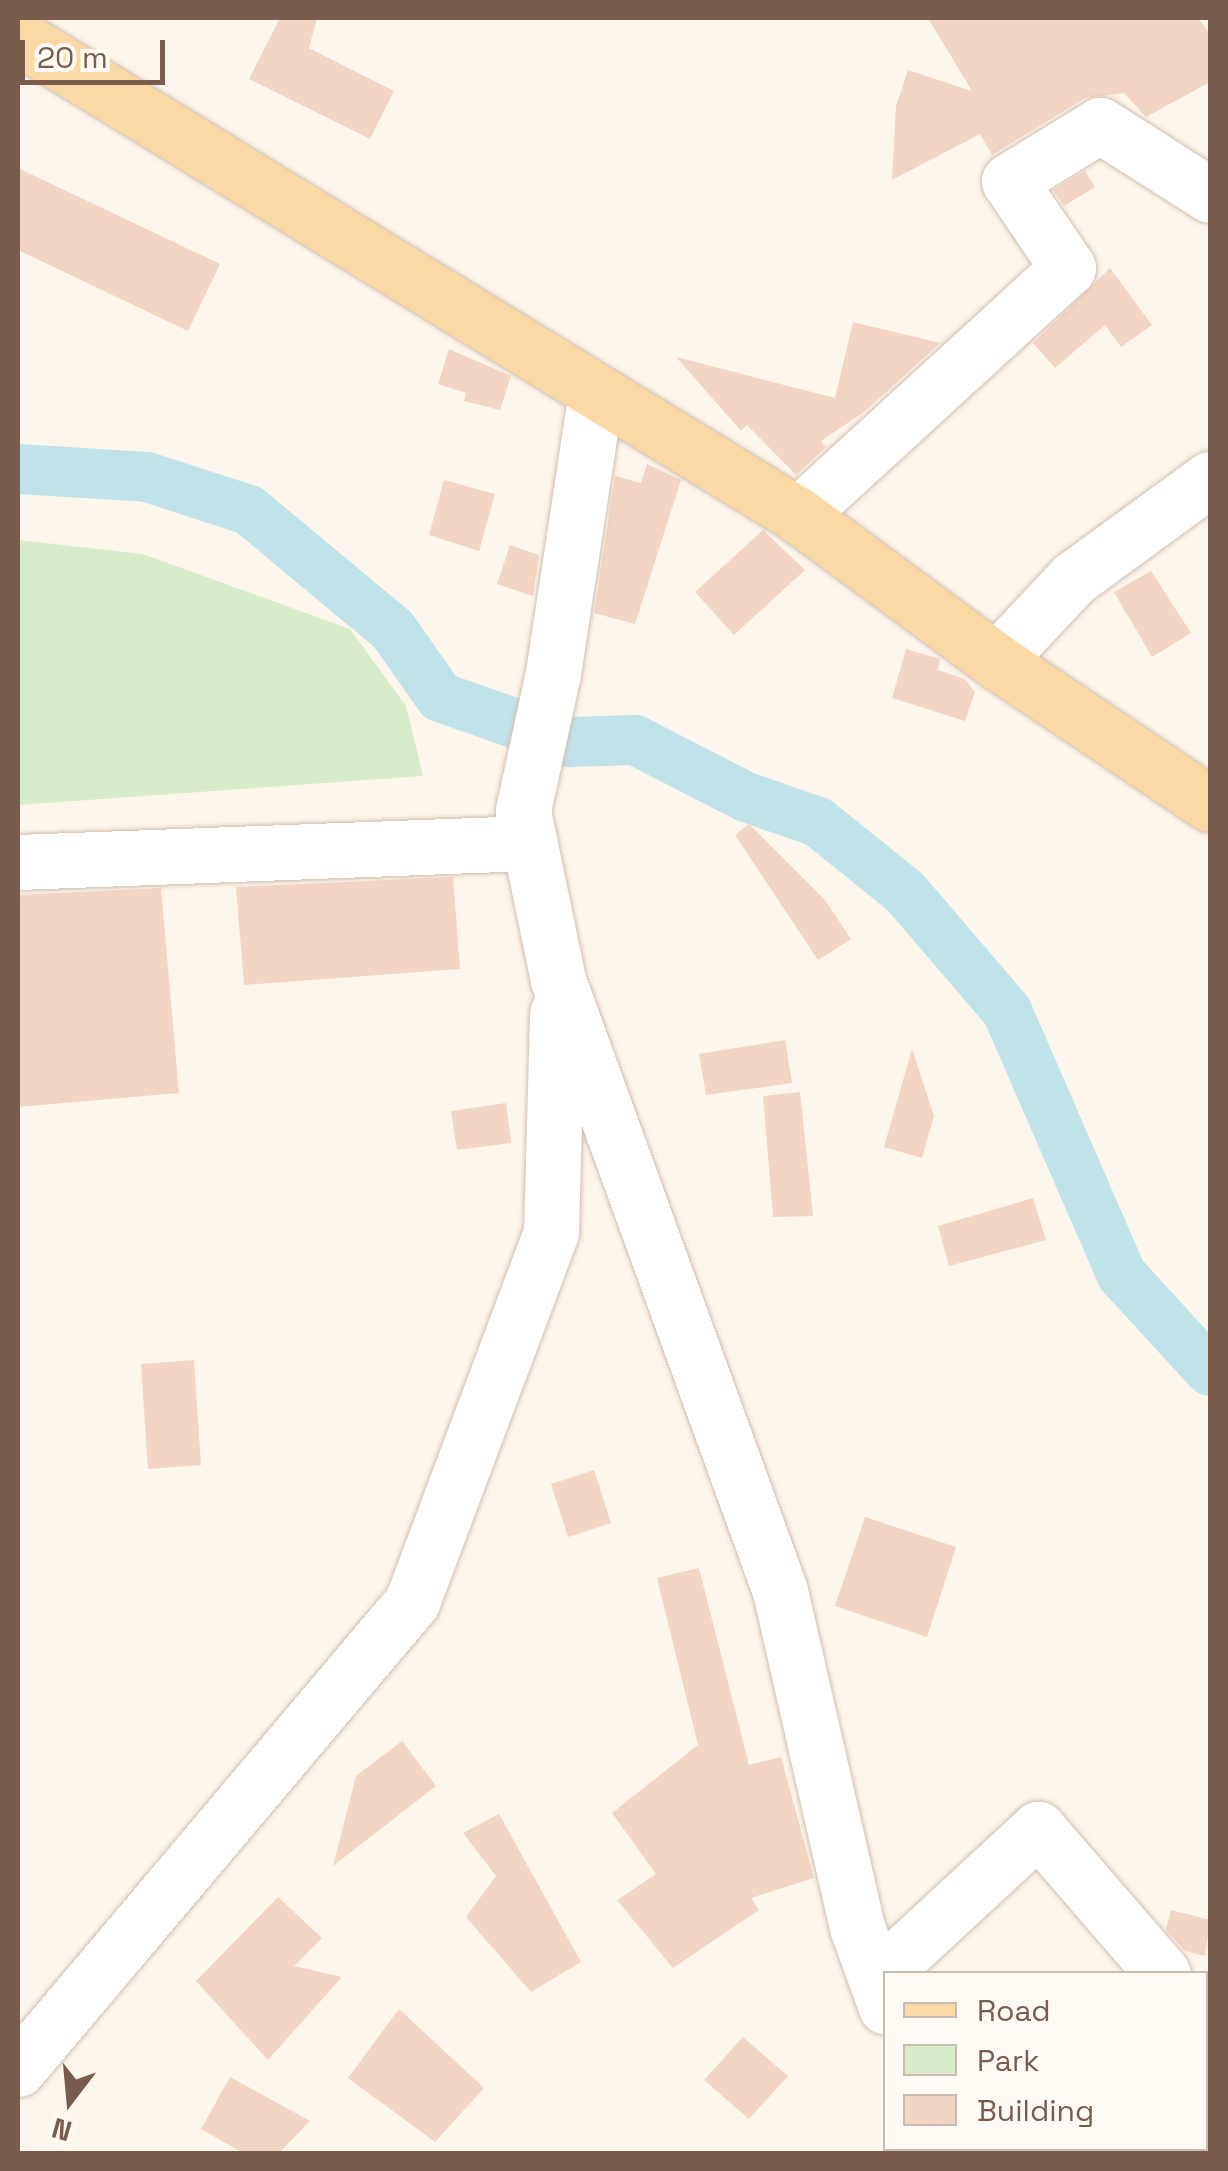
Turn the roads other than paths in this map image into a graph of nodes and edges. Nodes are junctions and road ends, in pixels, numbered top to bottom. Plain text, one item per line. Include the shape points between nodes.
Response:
1 (31, 31) edge
2 (1210, 195) edge
3 (596, 392) junction
4 (1210, 480) edge
5 (798, 515) junction
6 (996, 661) junction
7 (1210, 804) edge
8 (527, 827) junction
9 (18, 862) edge
10 (558, 980) junction
11 (902, 1971) edge
12 (1159, 1971) edge
13 (881, 1993) edge
14 (18, 2070) edge

1 - 3 main road
2 - 5 street via 1100,125 1010,181 1068,268
3 - 5 main road
3 - 8 street
4 - 6 street via 1074,578
5 - 6 main road
6 - 7 main road
8 - 9 street
8 - 10 street
10 - 13 street via 780,1592 857,1927
10 - 14 street via 552,1232 412,1602
11 - 12 street via 1038,1829

